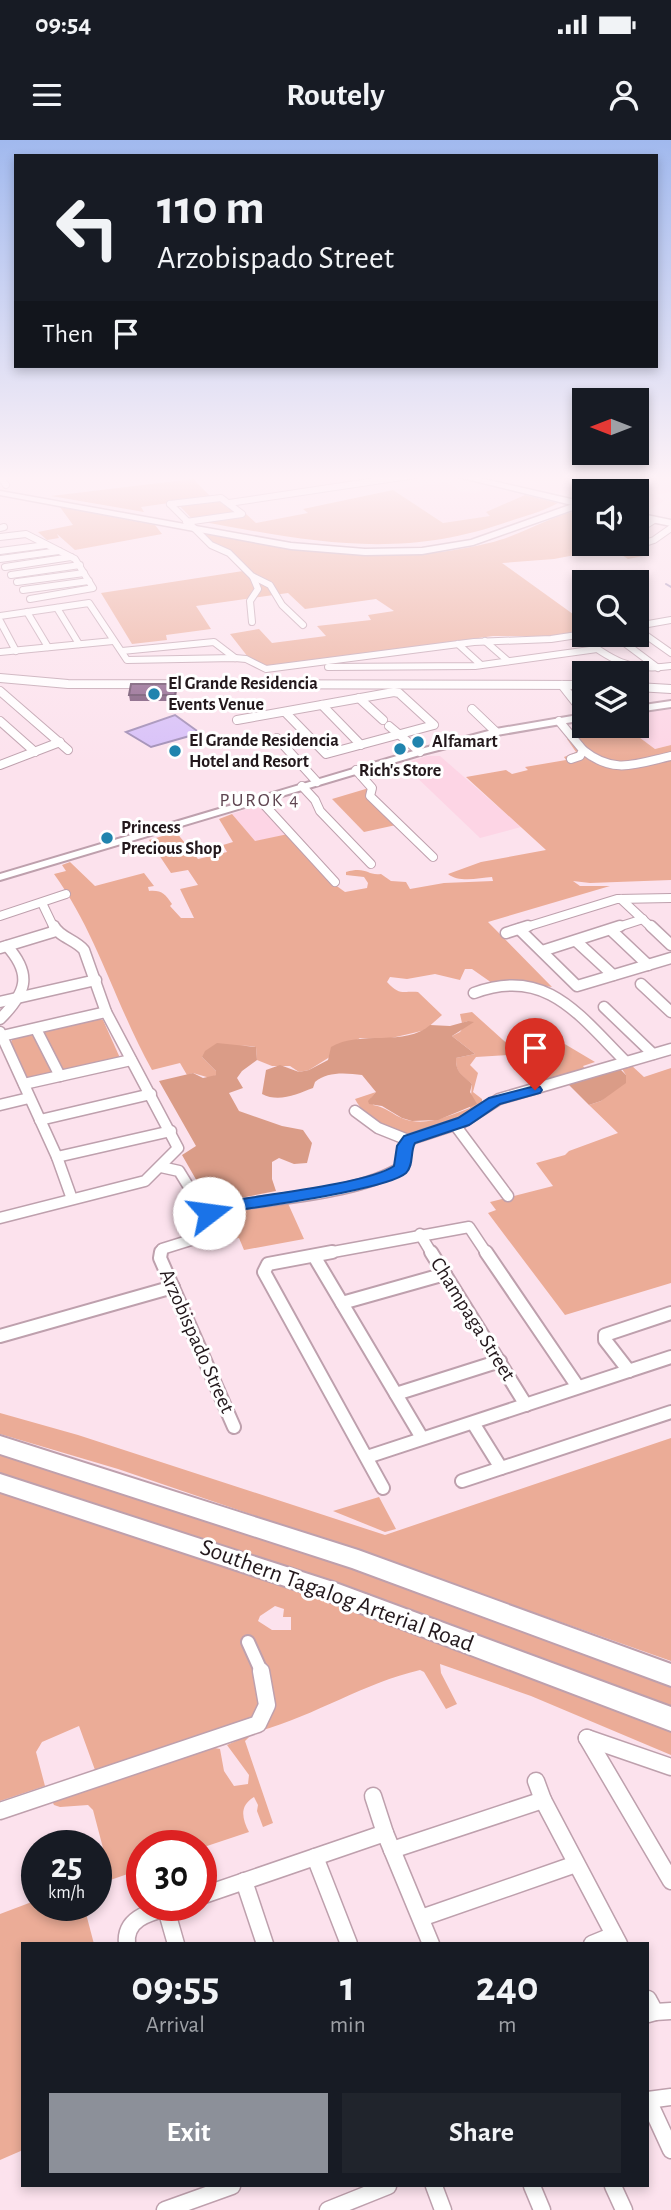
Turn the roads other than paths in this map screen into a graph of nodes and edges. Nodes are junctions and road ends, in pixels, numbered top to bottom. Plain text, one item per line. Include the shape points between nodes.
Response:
1 (9, 572) edge
2 (34, 572) edge
3 (248, 572) edge
4 (84, 573) joint
5 (11, 575) junction
6 (253, 577) junction
7 (89, 581) junction
8 (17, 582) junction
9 (23, 590) junction
10 (57, 608) junction
11 (27, 612) junction
12 (252, 622) dead end
13 (669, 622) edge
14 (1, 624) edge
15 (303, 625) dead end
16 (649, 626) edge
17 (572, 636) edge
18 (649, 637) edge
19 (551, 639) junction
20 (11, 640) junction
21 (518, 640) junction
22 (0, 641) edge
23 (113, 641) junction
24 (485, 641) junction
25 (79, 644) junction
26 (193, 644) junction
27 (458, 644) junction
28 (48, 647) junction
29 (595, 647) edge
30 (630, 647) edge
31 (165, 648) junction
32 (424, 648) junction
33 (597, 649) junction
34 (16, 651) junction
35 (122, 651) junction
36 (0, 652) edge
37 (671, 653) edge
38 (568, 654) junction
39 (538, 657) junction
40 (235, 658) junction
41 (195, 660) junction
42 (166, 661) junction
43 (508, 661) junction
44 (615, 661) edge
45 (480, 664) junction
46 (444, 666) junction
47 (671, 666) edge
48 (290, 667) junction
49 (649, 668) edge
50 (658, 668) junction
51 (0, 678) edge
52 (562, 685) junction
53 (572, 685) edge
54 (649, 688) edge
55 (671, 689) edge
56 (0, 691) edge
57 (359, 698) junction
58 (572, 699) edge
59 (671, 704) edge
60 (322, 705) junction
61 (649, 707) edge
62 (472, 709) dead end
63 (285, 712) junction
64 (572, 718) edge
65 (237, 720) dead end
66 (0, 721) edge
67 (559, 721) junction
68 (496, 732) junction
69 (397, 734) junction
70 (277, 738) dead end
71 (60, 742) junction
72 (361, 745) junction
73 (68, 750) dead end
74 (583, 750) junction
75 (35, 752) junction
76 (420, 752) junction
77 (0, 754) edge
78 (671, 756) edge
79 (571, 759) dead end
80 (9, 762) junction
81 (0, 765) edge
82 (356, 770) junction
83 (317, 782) junction
84 (302, 786) junction
85 (259, 799) junction
86 (433, 857) dead end
87 (370, 864) dead end
88 (0, 877) edge
89 (335, 882) dead end
90 (65, 894) dead end
91 (621, 898) junction
92 (671, 898) edge
93 (43, 905) junction
94 (0, 916) edge
95 (643, 919) junction
96 (519, 929) junction
97 (56, 930) junction
98 (611, 930) junction
99 (671, 931) edge
100 (506, 933) dead end
101 (660, 934) junction
102 (576, 941) junction
103 (671, 944) edge
104 (4, 947) edge
105 (542, 951) junction
106 (671, 958) edge
107 (648, 965) junction
108 (613, 975) junction
109 (96, 980) junction
110 (641, 984) dead end
111 (474, 993) dead end
112 (18, 998) junction
113 (0, 1002) edge
114 (604, 1007) dead end
115 (106, 1012) junction
116 (671, 1012) edge
117 (0, 1019) edge
118 (36, 1028) junction
119 (1, 1034) edge
120 (671, 1049) edge
121 (653, 1054) junction
122 (131, 1060) junction
123 (626, 1062) junction
124 (60, 1076) junction
125 (24, 1084) junction
126 (151, 1094) junction
127 (29, 1098) junction
128 (0, 1105) edge
129 (355, 1111) dead end
130 (40, 1120) junction
131 (455, 1125) junction
132 (171, 1131) junction
133 (408, 1140) junction
134 (57, 1157) junction
135 (161, 1167) junction
136 (508, 1196) dead end
137 (195, 1197) dead end
138 (72, 1199) junction
139 (1, 1215) edge
140 (420, 1234) junction
141 (314, 1256) junction
142 (445, 1274) junction
143 (173, 1287) junction
144 (342, 1303) junction
145 (671, 1313) edge
146 (0, 1336) edge
147 (500, 1361) junction
148 (669, 1361) edge
149 (629, 1371) junction
150 (578, 1387) junction
151 (396, 1394) junction
152 (526, 1405) junction
153 (671, 1412) edge
154 (473, 1423) junction
155 (234, 1427) dead end
156 (422, 1438) junction
157 (0, 1445) edge
158 (367, 1457) junction
159 (501, 1468) junction
160 (462, 1480) dead end
161 (0, 1483) edge
162 (383, 1488) dead end
163 (248, 1642) dead end
164 (671, 1675) edge
165 (671, 1719) edge
166 (671, 1767) edge
167 (536, 1781) dead end
168 (373, 1796) dead end
169 (542, 1800) junction
170 (0, 1811) edge
171 (385, 1833) junction
172 (392, 1850) junction
173 (315, 1857) junction
174 (576, 1864) junction
175 (244, 1881) junction
176 (671, 1881) edge
177 (217, 1890) edge
178 (421, 1918) junction
179 (134, 1921) edge
180 (172, 1921) edge
181 (616, 1940) edge
182 (126, 1942) edge
183 (176, 1942) edge
184 (264, 1942) edge
185 (348, 1942) edge
186 (431, 1942) edge
187 (671, 2097) edge
188 (649, 2100) edge
189 (649, 2102) edge
190 (671, 2150) edge
191 (229, 2187) edge
192 (386, 2187) edge
193 (435, 2187) edge
194 (532, 2187) edge
195 (613, 2187) edge
196 (352, 2206) edge
197 (165, 2210) edge
198 (328, 2210) edge
199 (443, 2210) edge
200 (542, 2210) edge
201 (624, 2210) edge

1 - 5 street
2 - 5 street
3 - 6 street
4 - 7 street
4 - 8 street
5 - 8 street
6 - 12 street via 258,589 251,600
6 - 15 street via 271,586 282,605
7 - 9 street
7 - 9 street via 91,590 30,601
8 - 9 street
10 - 11 street
10 - 23 street via 89,603
10 - 25 street
11 - 14 street
11 - 28 street
13 - 16 street
14 - 20 street
17 - 19 street
18 - 37 street
19 - 21 street
19 - 38 street
20 - 22 street
20 - 34 street
21 - 24 street
21 - 39 street
23 - 25 street
23 - 35 street
24 - 27 street
24 - 43 street
25 - 28 street
26 - 31 street
26 - 40 street via 217,642
26 - 41 street
27 - 32 street
27 - 45 street
28 - 34 street
29 - 33 street
30 - 50 street
31 - 35 street
31 - 42 street
32 - 46 street
32 - 48 street
33 - 38 street
33 - 44 street
34 - 36 street
35 - 42 street via 127,660
38 - 39 street
39 - 43 street
40 - 41 street
40 - 48 street via 266,669
41 - 42 street
43 - 45 street
45 - 46 street
46 - 48 street
47 - 50 street
49 - 50 street
51 - 52 street via 68,684
52 - 53 street
52 - 58 street
54 - 55 street
56 - 71 street
57 - 60 street
57 - 69 street
57 - 69 street via 397,692 434,725
59 - 61 street
60 - 63 street
60 - 72 street
62 - 68 street
63 - 65 street
63 - 72 street via 326,754
64 - 67 street
66 - 75 street
67 - 68 street
67 - 74 street
68 - 76 street
69 - 72 street
69 - 76 street
70 - 83 street
71 - 73 street
71 - 75 street
74 - 78 street via 596,762 613,767
74 - 79 street
75 - 80 street
76 - 82 street
77 - 80 street
80 - 81 street
82 - 83 street
82 - 86 street via 372,788 370,796
83 - 84 street
84 - 85 street
84 - 87 street
85 - 88 street
85 - 89 street
90 - 93 street
91 - 92 street
91 - 95 street
91 - 96 street
93 - 94 street
93 - 97 street
95 - 98 street
95 - 101 street
96 - 100 street
96 - 105 street
97 - 104 street
97 - 109 street via 78,943
98 - 102 street
98 - 107 street
99 - 101 street
101 - 103 street
102 - 105 street
102 - 108 street
104 - 112 street via 18,957 25,971
105 - 108 street via 575,986
106 - 107 street
107 - 108 street
109 - 112 street
109 - 115 street
110 - 116 street
111 - 123 street via 506,983 546,990
112 - 113 street
112 - 117 street
114 - 121 street
115 - 118 street
115 - 122 street
118 - 119 street
118 - 124 street
119 - 125 street
120 - 121 street
121 - 123 street
122 - 124 street
122 - 126 street
123 - 131 street via 494,1101
124 - 125 street
125 - 127 street
126 - 130 street
126 - 132 street
127 - 128 street
127 - 130 street
129 - 133 street via 378,1128
130 - 134 street
131 - 133 street
131 - 136 street
132 - 134 street
132 - 135 street via 178,1148
133 - 143 street, Arzobispado Street via 402,1168 390,1175 211,1210 209,1233 160,1251
134 - 138 street
135 - 137 street via 179,1171
135 - 138 street via 145,1181
138 - 139 street
140 - 141 street
140 - 142 street, Champaga Street
140 - 150 street via 471,1228
141 - 144 street
141 - 158 street via 271,1262 264,1272
142 - 144 street
142 - 147 street, Champaga Street
143 - 146 street
143 - 155 street, Arzobispado Street
144 - 151 street
145 - 149 street via 605,1335
147 - 151 street
147 - 152 street, Champaga Street
148 - 149 street
149 - 150 street
150 - 152 street
151 - 156 street
152 - 154 street
153 - 159 street
154 - 156 street
154 - 159 street
156 - 158 street
157 - 164 highway, Southern Tagalog Arterial Road via 358,1560
158 - 162 street
159 - 160 street
161 - 165 highway, Southern Tagalog Arterial Road via 311,1585
163 - 170 street via 267,1693 265,1714 258,1724
166 - 176 street via 587,1738
167 - 169 street
168 - 171 street
169 - 172 street
169 - 174 street
171 - 172 street
171 - 173 street
172 - 178 street
173 - 175 street
173 - 185 street
174 - 178 street
174 - 181 street
175 - 177 street
175 - 184 street
178 - 186 street
179 - 182 street via 124,1936
180 - 183 street
187 - 188 street
189 - 190 street
191 - 197 street
192 - 196 street
193 - 199 street
194 - 200 street
195 - 201 street
196 - 198 street

